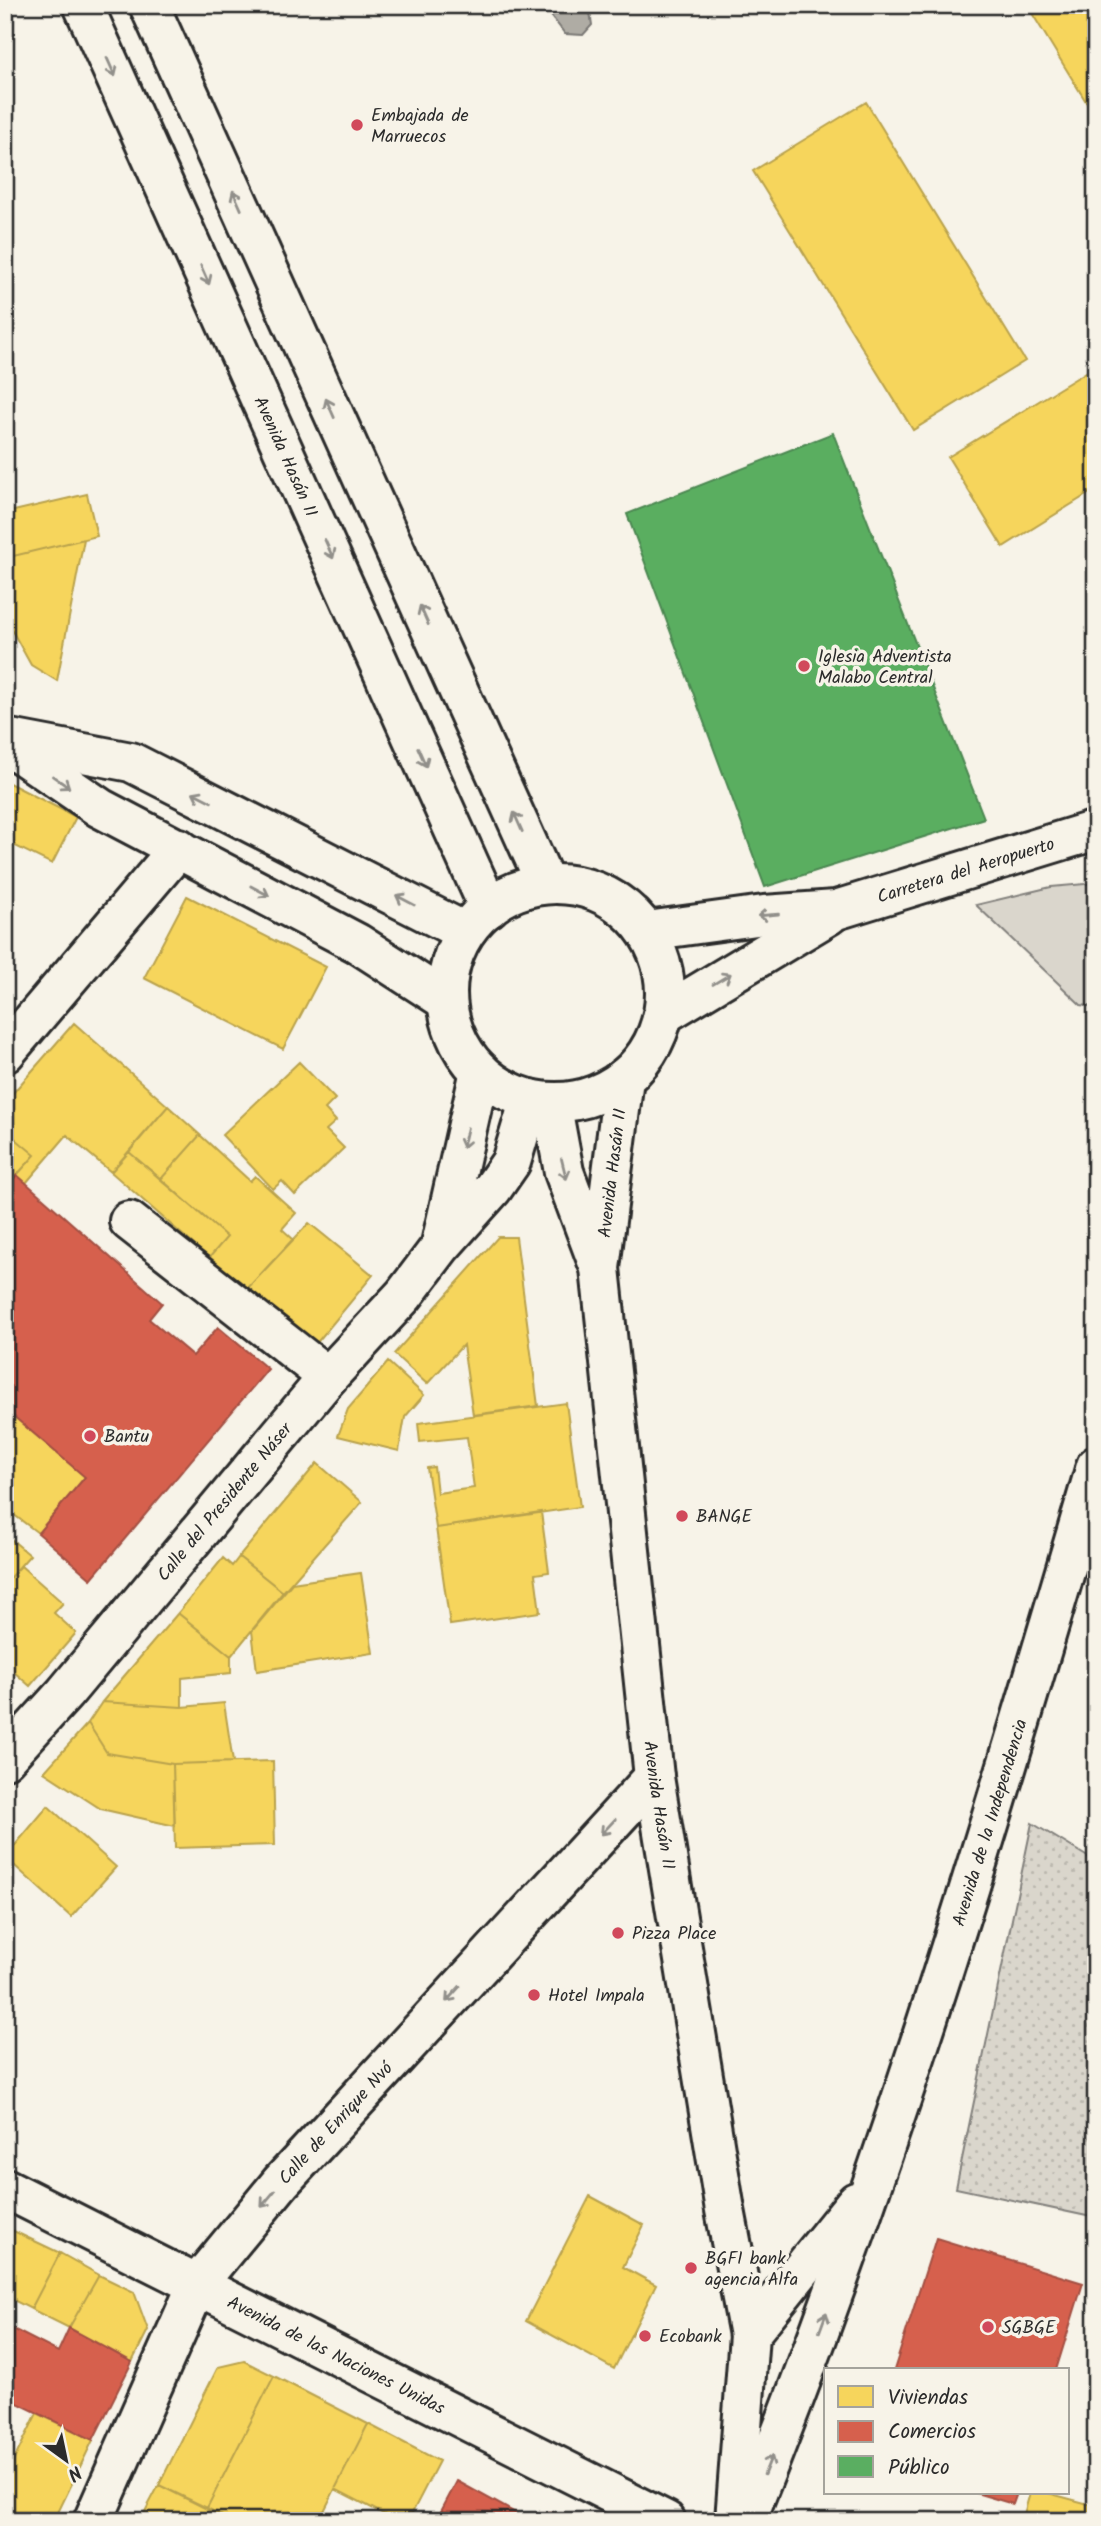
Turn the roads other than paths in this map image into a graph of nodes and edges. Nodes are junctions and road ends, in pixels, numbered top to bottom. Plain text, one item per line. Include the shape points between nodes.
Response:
1 (83, 5) edge
2 (149, 5) edge
3 (5, 741) edge
4 (1096, 830) edge
5 (179, 848) junction
6 (546, 884) junction
7 (836, 910) junction
8 (477, 920) junction
9 (647, 931) junction
10 (447, 1001) junction
11 (664, 1014) junction
12 (5, 1053) edge
13 (480, 1071) junction
14 (624, 1078) junction
15 (540, 1101) junction
16 (129, 1221) dead end
17 (441, 1246) junction
18 (600, 1268) junction
19 (328, 1377) junction
20 (1096, 1466) edge
21 (5, 1759) edge
22 (654, 1777) junction
23 (877, 2175) junction
24 (5, 2188) edge
25 (198, 2283) junction
26 (749, 2335) junction
27 (744, 2396) junction
28 (791, 2409) junction
29 (93, 2521) edge
30 (666, 2521) edge
31 (734, 2521) edge
32 (746, 2521) edge

1 -> 8 main road, Avenida Hasán II
6 -> 2 main road
3 -> 5 main road via 100,808
8 -> 3 main road via 131,762
4 - 7 main road, Carretera del Aeropuerto
5 -> 10 main road via 357,943
5 - 12 main road
6 - 8 main road via 516,892
6 - 9 main road via 576,885 603,894 628,910
7 -> 9 main road, Carretera del Aeropuerto
11 -> 7 main road, Carretera del Aeropuerto
8 - 10 main road via 448,977
9 - 11 main road via 660,957 666,985
10 - 13 main road via 458,1039
11 - 14 main road via 656,1038
13 - 15 main road via 503,1089
13 -> 17 main road, Calle del Presidente Náser
14 - 15 main road via 602,1092 576,1100
14 - 18 main road, Avenida Hasán II
15 - 17 main road, Calle del Presidente Náser via 511,1161
15 -> 18 main road, Avenida Hasán II
16 - 19 main road
17 - 19 main road, Calle del Presidente Náser via 404,1295
18 - 22 main road, Avenida Hasán II
19 - 21 main road, Calle del Presidente Náser
20 - 23 main road, Avenida de la Independencia
22 -> 25 main road, Calle de Enrique Nvó via 281,2182
22 - 26 main road, Avenida Hasán II
23 - 26 main road, Avenida de la Independencia
28 -> 23 main road, Avenida de la Independencia
24 - 25 main road, Avenida de las Naciones Unidas
25 - 29 main road, Calle de Enrique Nvó
25 - 30 main road, Avenida de las Naciones Unidas
26 - 27 main road
27 - 28 main road
27 - 31 main road
32 -> 28 main road, Avenida de la Independencia

